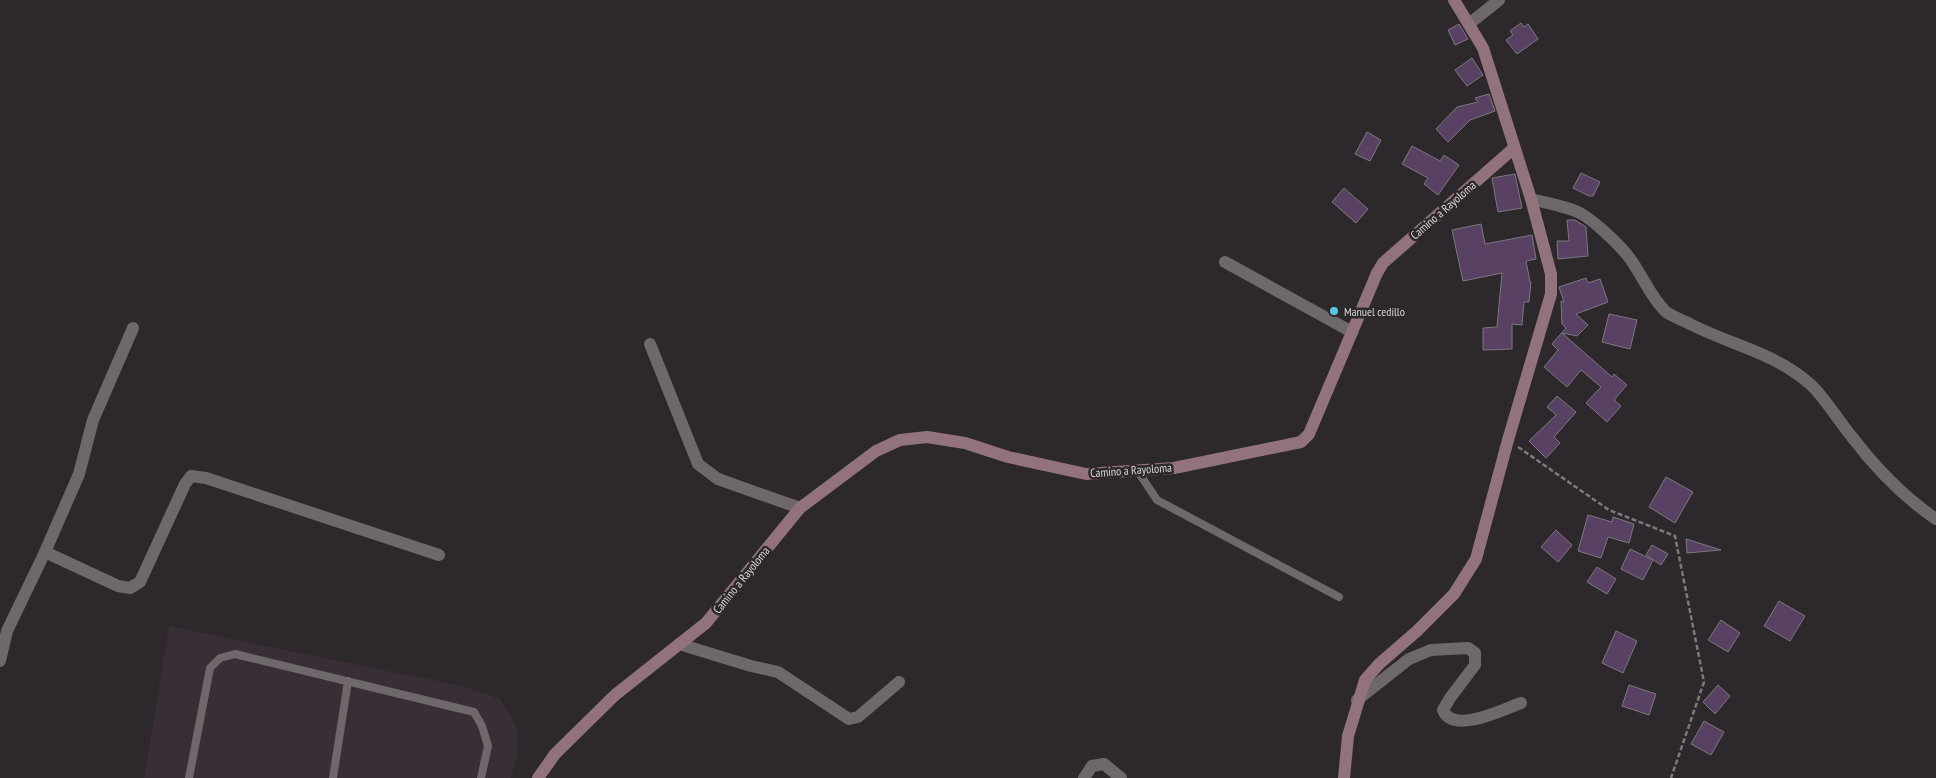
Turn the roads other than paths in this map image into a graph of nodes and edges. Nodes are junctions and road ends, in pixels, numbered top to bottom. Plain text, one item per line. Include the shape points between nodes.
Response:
1 (1454, 0) edge
2 (1499, 0) edge
3 (1469, 24) junction
4 (1514, 148) junction
5 (1531, 199) junction
6 (1225, 262) dead end
7 (133, 328) dead end
8 (1352, 332) junction
9 (650, 344) dead end
10 (1137, 470) junction
11 (800, 508) junction
12 (1936, 519) edge
13 (45, 552) junction
14 (439, 555) dead end
15 (1339, 598) dead end
16 (679, 644) junction
17 (0, 661) edge
18 (348, 682) junction
19 (899, 682) dead end
20 (1357, 700) junction
21 (1521, 703) dead end
22 (189, 778) edge
23 (333, 778) edge
24 (481, 778) edge
25 (538, 778) edge
26 (1084, 778) edge
27 (1121, 778) edge
28 (1344, 778) edge

1 - 3 street
2 - 3 street
3 - 4 street via 1483,48
4 - 5 street
4 - 8 street, Camino a Rayoloma via 1383,263
5 - 12 street via 1579,212 1611,237 1666,311 1706,332 1771,357 1812,385 1858,445 1896,487
5 - 20 street via 1551,274 1551,294 1476,559 1454,594 1364,680
6 - 8 street
7 - 13 street via 93,420 79,474
8 - 10 street, Camino a Rayoloma via 1309,434 1301,442 1174,468
9 - 11 street via 698,464 718,478
10 - 11 street, Camino a Rayoloma via 1086,474 1008,457 964,443 927,437 900,440 876,451
10 - 15 lane via 1158,500
11 - 16 street, Camino a Rayoloma via 706,624
13 - 14 street via 118,586 130,588 140,582 191,476 206,478
13 - 17 street via 7,630
16 - 19 street via 778,672 849,719 858,717
16 - 25 street, Camino a Rayoloma via 615,695 555,754
18 - 22 lane via 235,654 220,658 210,668
18 - 23 lane
18 - 24 lane via 474,712 488,746
20 - 21 street via 1409,659 1431,650 1458,647 1475,653 1475,665 1442,710 1444,714 1451,720 1468,722
20 - 28 street via 1348,736
26 - 27 street via 1092,766 1104,764

